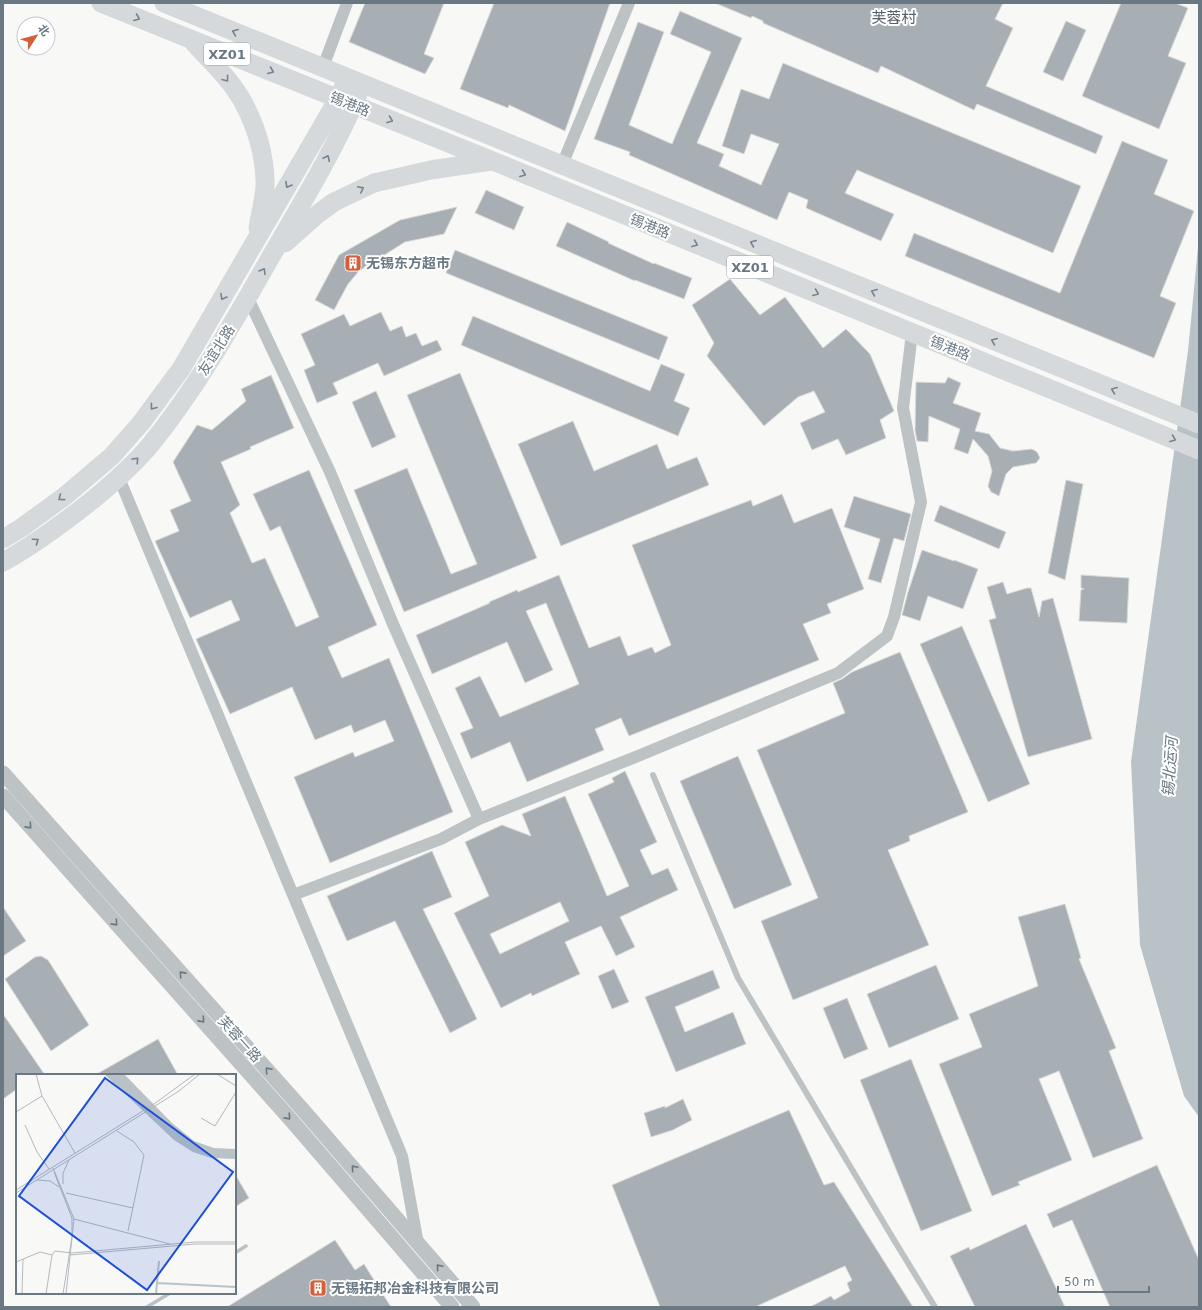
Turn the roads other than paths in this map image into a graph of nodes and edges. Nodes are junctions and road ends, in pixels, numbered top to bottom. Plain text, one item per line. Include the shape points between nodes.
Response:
1 (101, 3) edge
2 (164, 3) edge
3 (347, 3) edge
4 (629, 3) edge
5 (191, 39) junction
6 (323, 67) junction
7 (355, 80) junction
8 (346, 102) junction
9 (493, 161) junction
10 (562, 165) junction
11 (256, 238) junction
12 (273, 253) junction
13 (248, 298) junction
14 (912, 332) junction
15 (1199, 424) edge
16 (1199, 450) edge
17 (119, 478) junction
18 (3, 539) edge
19 (3, 562) edge
20 (3, 774) edge
21 (653, 775) dead end
22 (3, 796) edge
23 (479, 819) junction
24 (293, 895) junction
25 (423, 1273) junction
26 (452, 1307) edge
27 (473, 1307) edge
28 (935, 1307) edge

1 -> 5 main road, 锡港路 / XZ01
6 -> 2 main road, 锡港路 / XZ01
3 - 6 street
4 - 10 street
5 -> 8 main road, 锡港路 / XZ01
5 -> 11 main road via 243,101 258,134 265,181
6 - 7 main road, 锡港路 / XZ01
7 - 8 main road, 友谊北路
7 - 10 main road, 锡港路 / XZ01
8 -> 9 main road, 锡港路 / XZ01
8 -> 11 main road, 友谊北路
12 -> 8 main road, 友谊北路 via 324,165
12 -> 9 main road via 334,202 374,183 432,170
9 -> 14 main road, 锡港路 / XZ01
15 -> 10 main road, 锡港路 / XZ01
11 -> 18 main road, 友谊北路 via 181,369 141,424 112,456 65,496
13 -> 12 main road, 友谊北路
17 -> 13 main road, 友谊北路 via 150,445 186,398
13 - 23 street via 330,472 393,624
14 -> 16 main road, 锡港路 / XZ01
14 - 23 street via 903,408 921,502 894,617 886,636 838,673
19 -> 17 main road, 友谊北路 via 67,520
17 - 24 street
27 -> 20 street, 芙蓉一路 via 303,1110
21 - 28 lane via 738,978
22 -> 25 street, 芙蓉一路 via 286,1114
23 - 24 street via 441,839
24 - 25 street via 402,1156
25 - 26 street, 芙蓉一路

